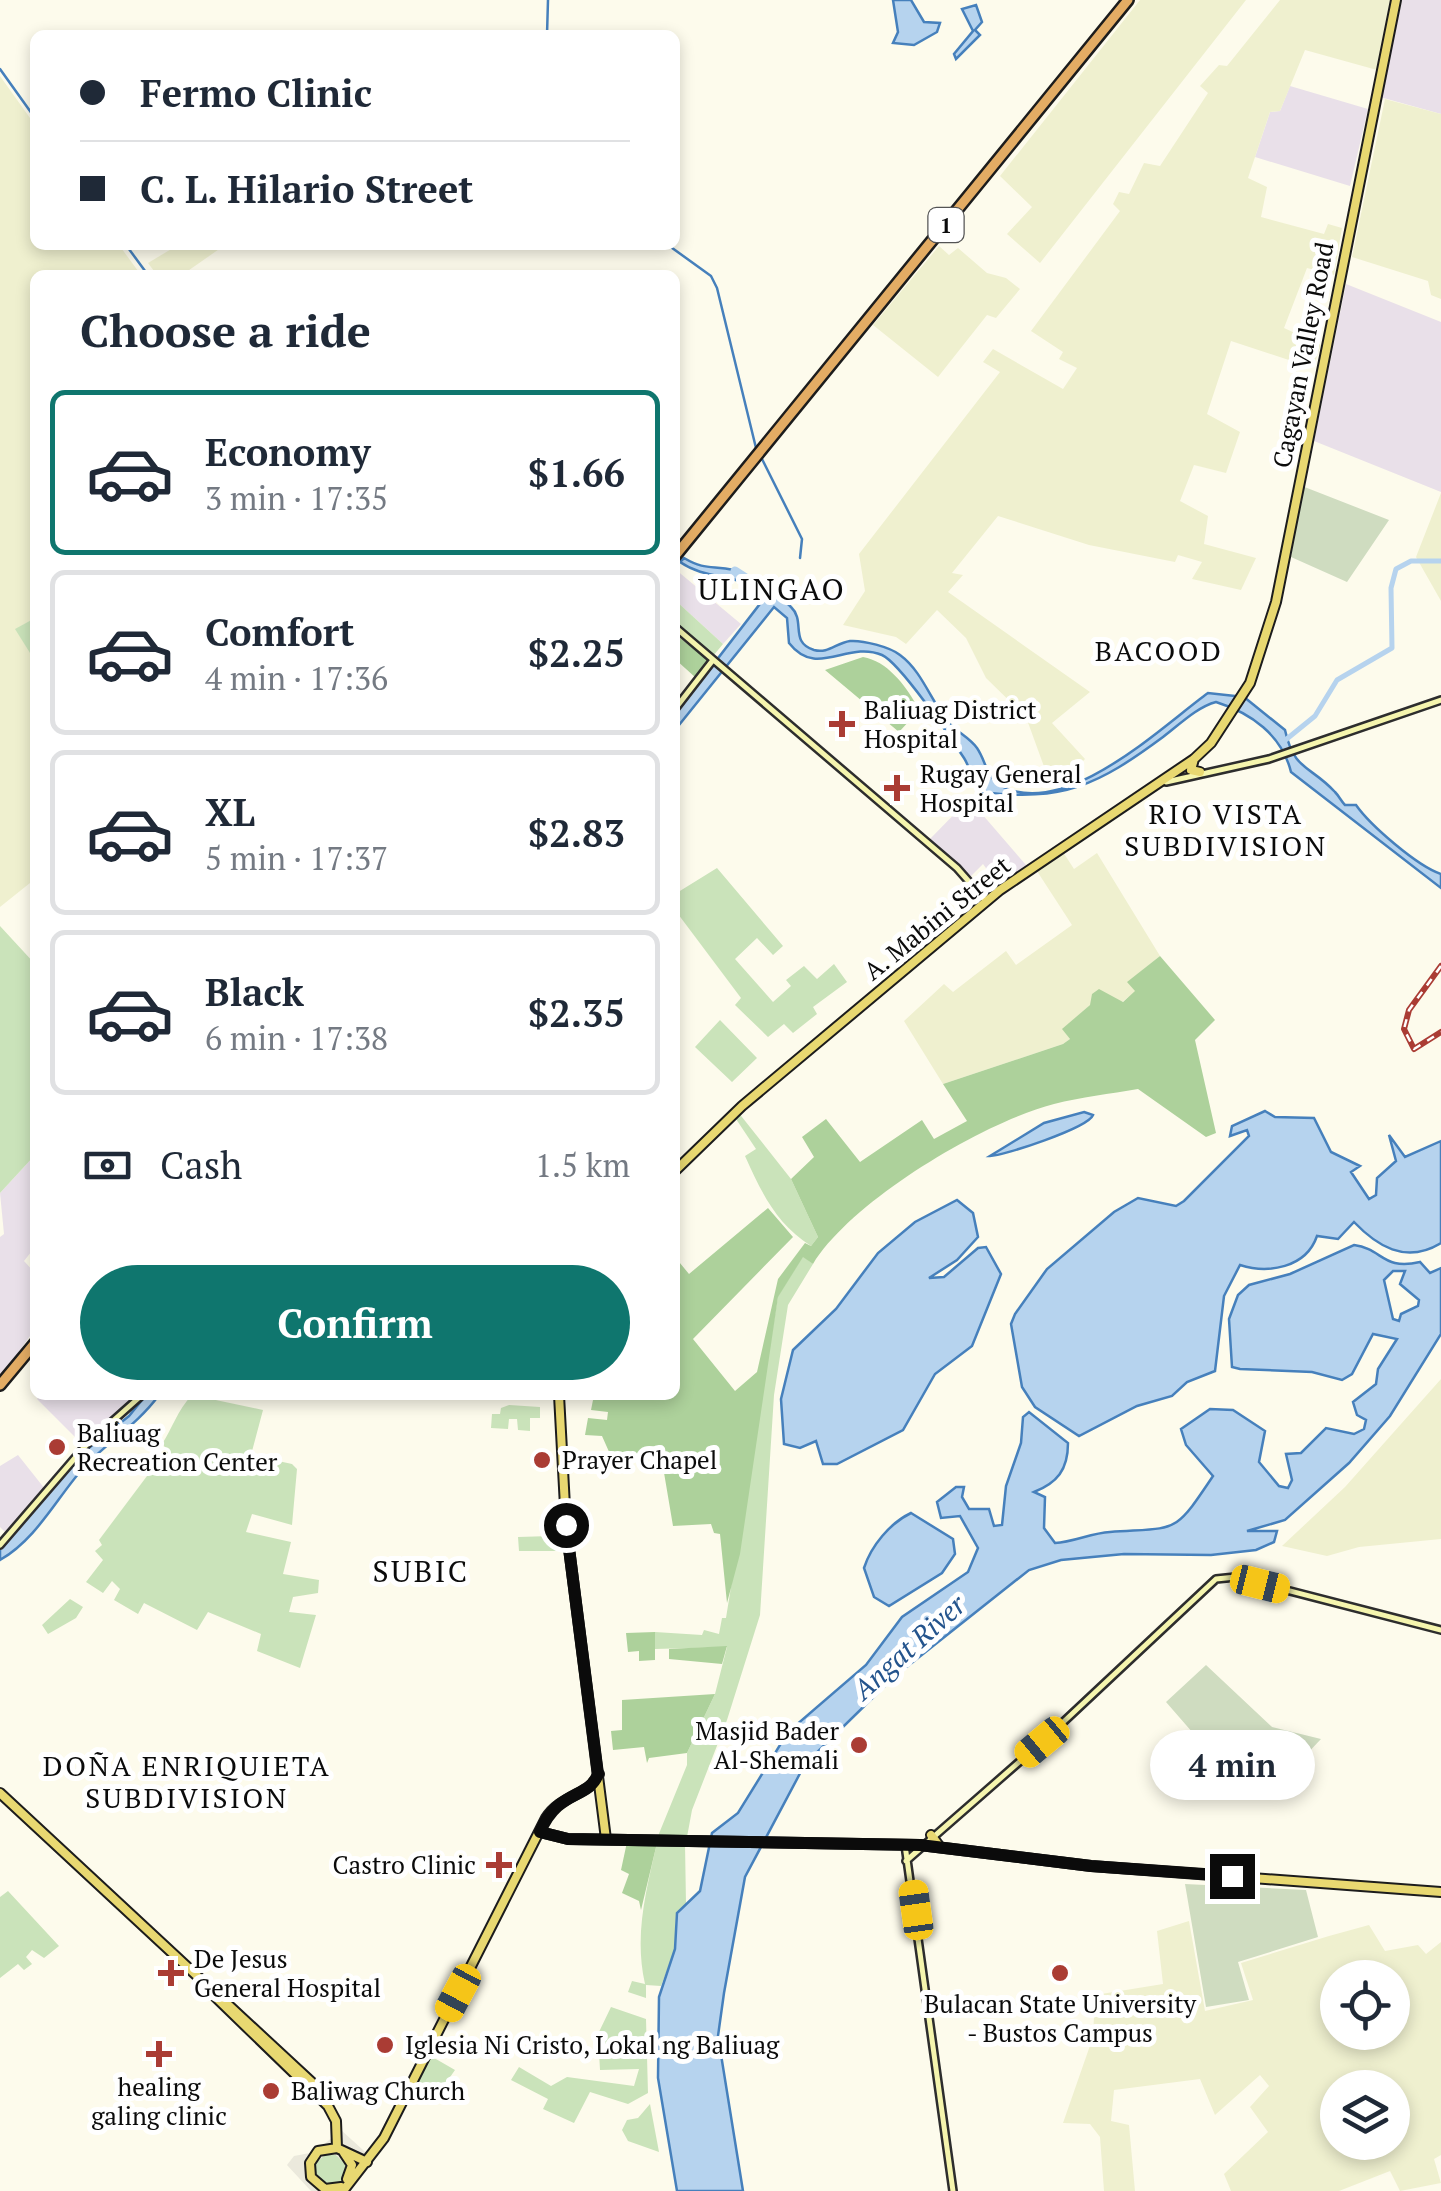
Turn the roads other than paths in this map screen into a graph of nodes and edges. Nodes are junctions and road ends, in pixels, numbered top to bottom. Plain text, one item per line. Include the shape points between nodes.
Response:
1 (1128, 0) edge
2 (1396, 0) edge
3 (680, 549) edge
4 (680, 631) edge
5 (714, 660) junction
6 (1441, 700) edge
7 (680, 703) edge
8 (1233, 712) joint
9 (1194, 759) junction
10 (1200, 772) junction
11 (1166, 782) junction
12 (986, 901) junction
13 (680, 1166) edge
14 (30, 1350) edge
15 (0, 1385) edge
16 (136, 1400) edge
17 (559, 1400) edge
18 (0, 1545) edge
19 (1441, 1630) edge
20 (598, 1774) junction
21 (0, 1793) edge
22 (540, 1832) junction
23 (606, 1840) junction
24 (915, 1842) junction
25 (940, 1848) junction
26 (908, 1863) junction
27 (1441, 1892) edge
28 (341, 2150) junction
29 (367, 2162) junction
30 (320, 2189) edge
31 (340, 2190) edge
32 (953, 2191) edge

1 - 3 highway, 1
2 - 8 main road, Cagayan Valley Road via 1276,602 1266,644
4 - 5 street
5 - 7 street
5 - 12 street via 957,868
6 - 10 street via 1271,758
8 - 9 main road, A. Mabini Street
9 - 10 main road via 1191,768
9 - 11 main road, A. Mabini Street
10 - 11 street
11 - 12 main road, A. Mabini Street
12 - 13 main road, A. Mabini Street
14 - 15 highway
16 - 18 street via 87,1444
17 - 20 main road via 566,1525
19 - 24 street via 1236,1577 1216,1579 1042,1742
20 - 22 main road via 590,1788 560,1800
20 - 23 main road
21 - 28 main road via 326,2104
22 - 23 main road
22 - 29 main road
23 - 24 main road
24 - 25 main road
24 - 25 main road
24 - 26 street
24 - 26 street
25 - 27 main road
26 - 32 street
28 - 29 main road
28 - 30 main road via 322,2150 312,2159 311,2177
28 - 31 main road via 352,2170
29 - 31 main road
30 - 31 main road

